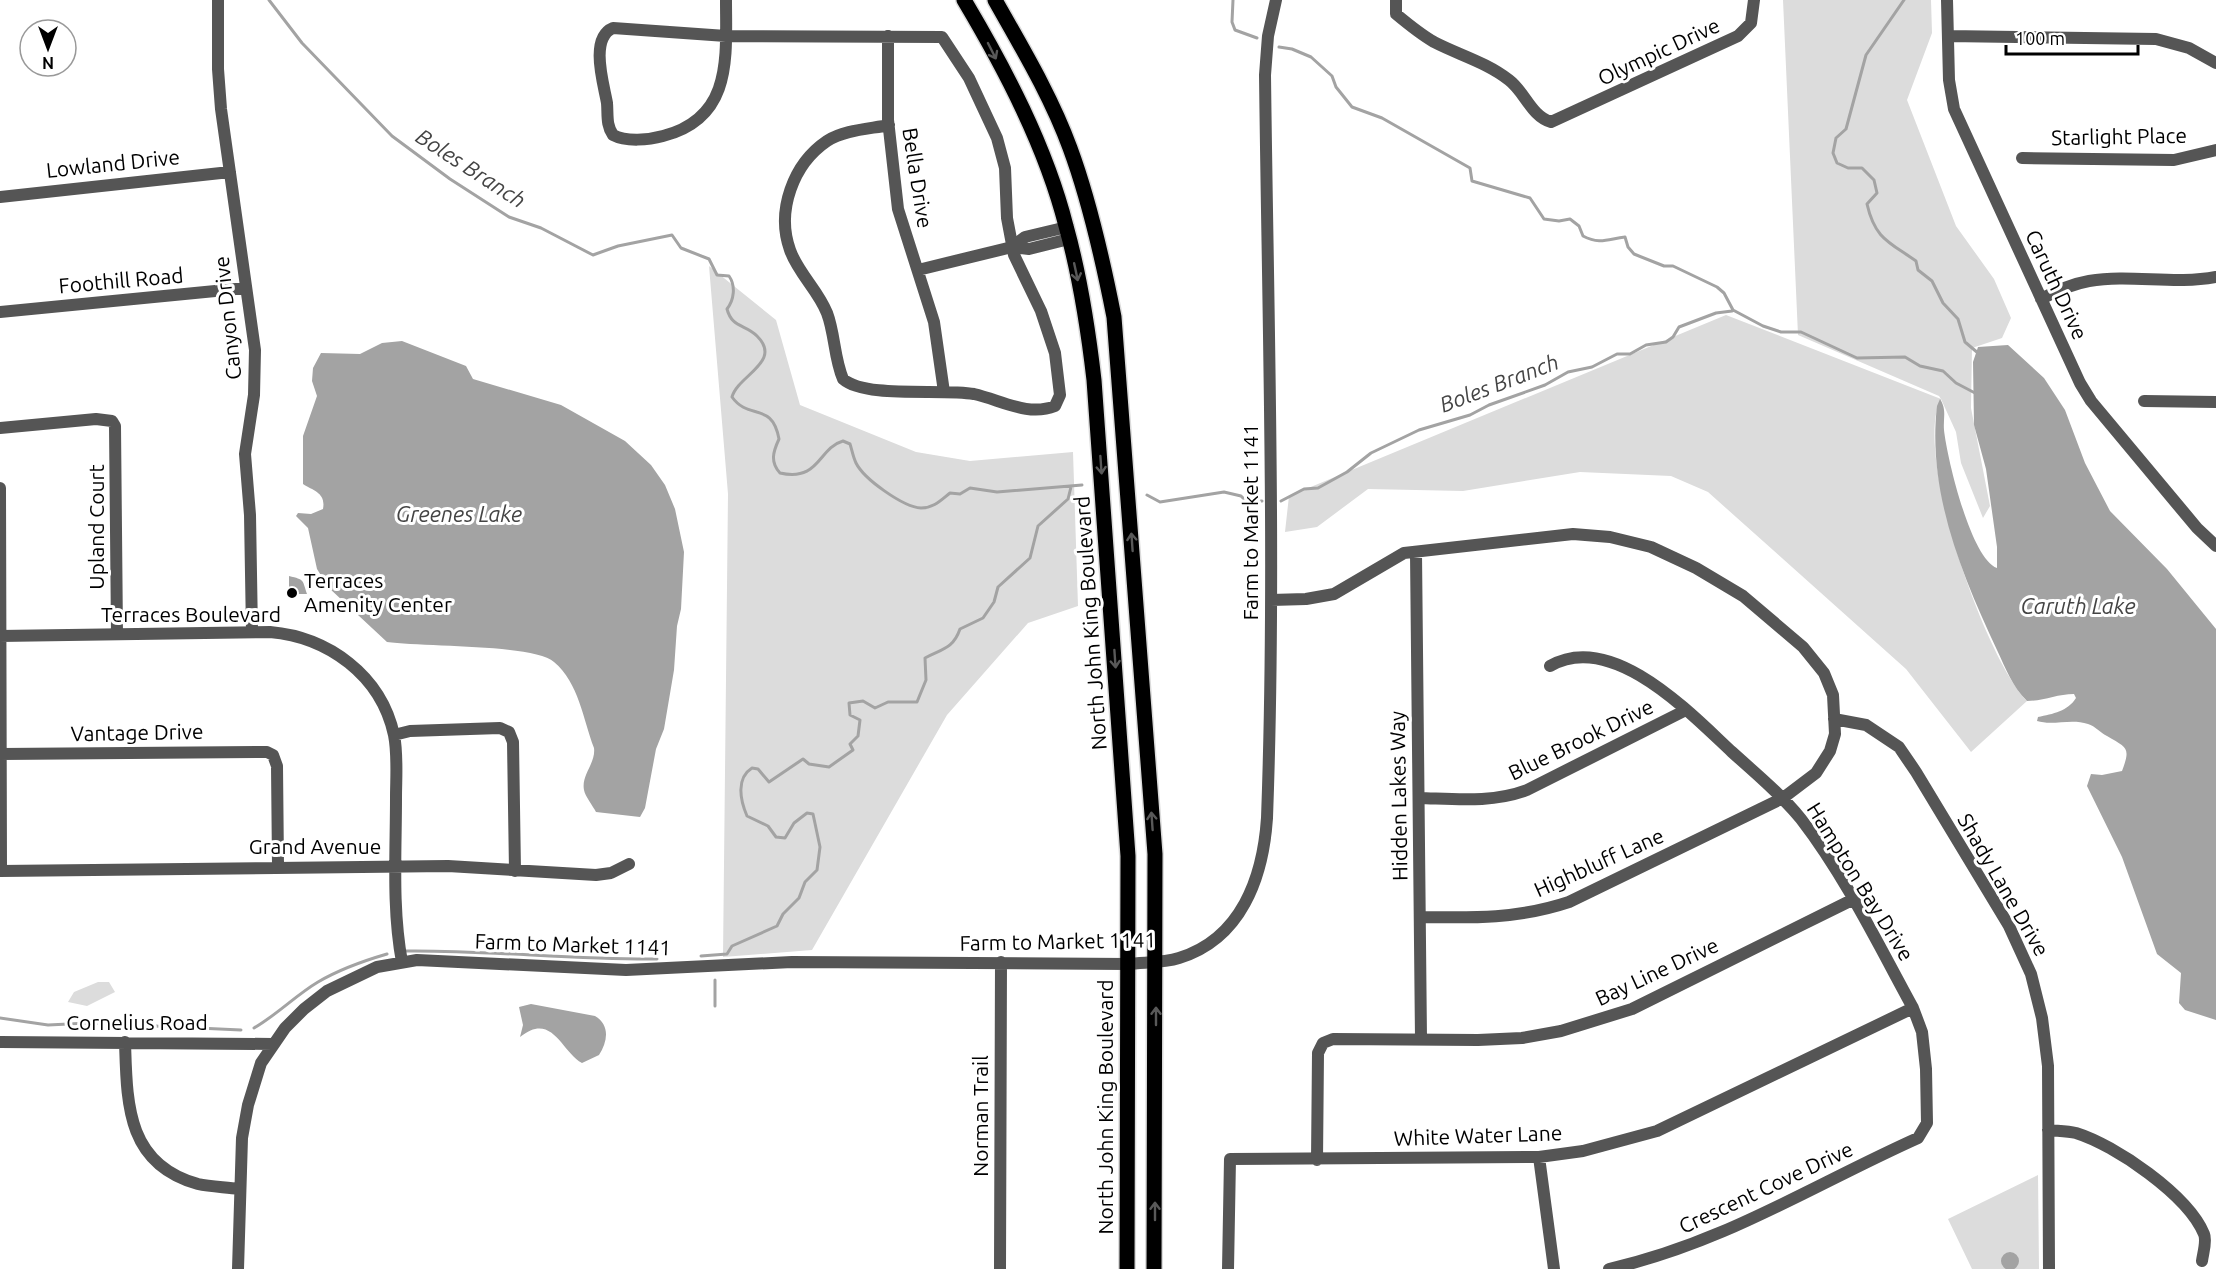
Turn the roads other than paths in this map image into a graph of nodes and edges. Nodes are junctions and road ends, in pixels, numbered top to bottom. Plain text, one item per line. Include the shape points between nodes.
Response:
1 (218, 0) edge
2 (726, 0) edge
3 (964, 0) edge
4 (995, 0) edge
5 (1276, 0) edge
6 (1396, 0) edge
7 (1754, 0) edge
8 (1947, 0) edge
9 (726, 36) junction
10 (888, 36) junction
11 (1948, 36) junction
12 (2216, 63) edge
13 (889, 125) junction
14 (2216, 150) edge
15 (2022, 158) dead end
16 (230, 172) junction
17 (0, 196) edge
18 (1092, 226) junction
19 (1068, 233) junction
20 (1012, 247) junction
21 (918, 270) junction
22 (2216, 277) edge
23 (246, 288) junction
24 (2041, 299) junction
25 (0, 312) edge
26 (944, 392) junction
27 (2144, 401) dead end
28 (2216, 402) edge
29 (0, 428) edge
30 (0, 488) edge
31 (2216, 546) edge
32 (1416, 553) junction
33 (1134, 565) junction
34 (1108, 566) junction
35 (1271, 600) junction
36 (252, 632) junction
37 (117, 634) junction
38 (0, 636) edge
39 (1550, 666) dead end
40 (1686, 710) junction
41 (1834, 719) junction
42 (394, 735) junction
43 (1, 754) edge
44 (1419, 798) junction
45 (1783, 798) junction
46 (629, 864) dead end
47 (278, 866) junction
48 (396, 866) junction
49 (0, 871) edge
50 (515, 871) junction
51 (1852, 900) junction
52 (1420, 917) junction
53 (1156, 961) junction
54 (402, 962) junction
55 (1001, 962) junction
56 (1128, 964) junction
57 (1913, 1008) junction
58 (1421, 1039) junction
59 (0, 1042) edge
60 (125, 1042) junction
61 (273, 1044) junction
62 (1927, 1122) joint
63 (2048, 1130) junction
64 (1539, 1157) junction
65 (1317, 1160) junction
66 (239, 1189) junction
67 (2202, 1261) dead end
68 (238, 1269) edge
69 (1000, 1269) edge
70 (1127, 1269) edge
71 (1154, 1269) edge
72 (1228, 1269) edge
73 (1554, 1269) edge
74 (1609, 1269) edge
75 (2049, 1269) edge

1 - 16 street, Canyon Drive via 219,90
2 - 9 street
3 -> 19 main road, North John King Boulevard via 1017,100
4 - 18 main road via 1041,82 1066,138
5 - 35 street, Farm to Market 1141 via 1265,75
6 - 7 street, Olympic Drive via 1396,14 1413,28 1500,73 1525,96 1538,116 1551,122 1738,36 1751,23
8 - 11 street, Caruth Drive
9 - 9 street via 609,30 602,40 600,68 613,135 661,137 694,122 722,85
9 - 10 street
10 - 13 street, Bella Drive
10 - 20 street via 942,37 969,78 997,138 1005,168
11 - 12 street via 2156,39 2189,48
11 - 24 street, Caruth Drive via 1954,109
13 - 21 street, Bella Drive via 900,222
13 - 26 street via 853,131 828,141 797,176 786,203 785,228 790,250 828,314 843,379 862,387
14 - 15 street, Starlight Place via 2174,160
16 - 17 street, Lowland Drive
16 - 23 street, Canyon Drive
18 - 19 main road
33 -> 18 main road via 1114,317
19 - 20 street via 1025,237
19 -> 34 main road, North John King Boulevard via 1095,380
20 - 21 street
20 - 26 street via 1051,336 1059,395 1055,406 1024,409 974,394
21 - 26 street, Bella Drive via 934,322
22 - 24 street via 2090,281
23 - 25 street, Foothill Road
23 - 36 street, Canyon Drive via 255,350 254,395 245,454
24 - 31 street, Caruth Drive via 2091,401
27 - 28 street
29 - 37 street, Upland Court via 112,421 117,433
30 - 38 street
32 - 35 street, Highbluff Lane via 1404,553 1382,564 1356,584 1334,594
32 - 41 street, Highbluff Lane via 1573,534 1610,537 1651,547 1743,596 1803,647 1824,673 1833,695
32 - 44 street, Hidden Lakes Way
33 - 34 main road
53 -> 33 main road via 1155,854
34 -> 56 main road, North John King Boulevard via 1128,856
35 - 53 street, Farm to Market 1141 via 1267,818 1258,879 1241,912 1216,938 1178,958
36 - 37 street, Terraces Boulevard
36 - 42 street, Terraces Boulevard via 290,633 348,661 376,694
37 - 38 street, Terraces Boulevard
38 - 43 street
39 - 40 street, Hampton Bay Drive via 1565,658 1612,664 1636,672
40 - 44 street, Blue Brook Drive via 1509,796
40 - 45 street, Hampton Bay Drive
41 - 45 street, Highbluff Lane via 1830,751 1816,773
41 - 63 street, Shady Lane Drive via 1866,725 1899,747 2008,926 2031,974 2042,1018 2048,1066
42 - 48 street, Terraces Boulevard
42 - 50 street via 500,728 509,732 513,742
43 - 47 street, Vantage Drive via 260,750 273,755 278,766
43 - 49 street
44 - 52 street, Hidden Lakes Way
45 - 51 street, Hampton Bay Drive via 1821,848
45 - 52 street, Highbluff Lane via 1569,902 1537,913 1485,918
46 - 50 street, Grand Avenue via 596,875
47 - 48 street, Grand Avenue
47 - 49 street, Grand Avenue
48 - 50 street, Grand Avenue
48 - 54 street, Terraces Boulevard
51 - 57 street, Hampton Bay Drive
51 - 58 street, Bay Line Drive via 1632,1009 1598,1021 1522,1038
52 - 58 street, Hidden Lakes Way
53 - 56 street, Farm to Market 1141
71 -> 53 main road
54 - 55 street, Farm to Market 1141 via 626,970 792,962
54 - 61 street, Farm to Market 1141 via 377,967 327,991 285,1028
55 - 56 street, Farm to Market 1141
55 - 69 street, Norman Trail
56 - 70 main road, North John King Boulevard
57 - 62 street, Hampton Bay Drive via 1922,1032
57 - 64 street, White Water Lane via 1656,1131 1583,1151
58 - 65 street, Bay Line Drive via 1333,1038 1323,1043 1318,1053
59 - 60 street, Cornelius Road
60 - 61 street, Cornelius Road
60 - 66 street via 129,1109 141,1144 157,1162 187,1180
61 - 66 street, Farm to Market 1141 via 261,1063 248,1105
62 - 74 street, Crescent Cove Drive via 1918,1138 1723,1233
63 - 67 street via 2075,1133 2165,1186 2190,1209 2205,1236
63 - 75 street, Shady Lane Drive
64 - 65 street, White Water Lane
64 - 73 street
65 - 72 street, White Water Lane via 1230,1159
66 - 68 street, Farm to Market 1141

